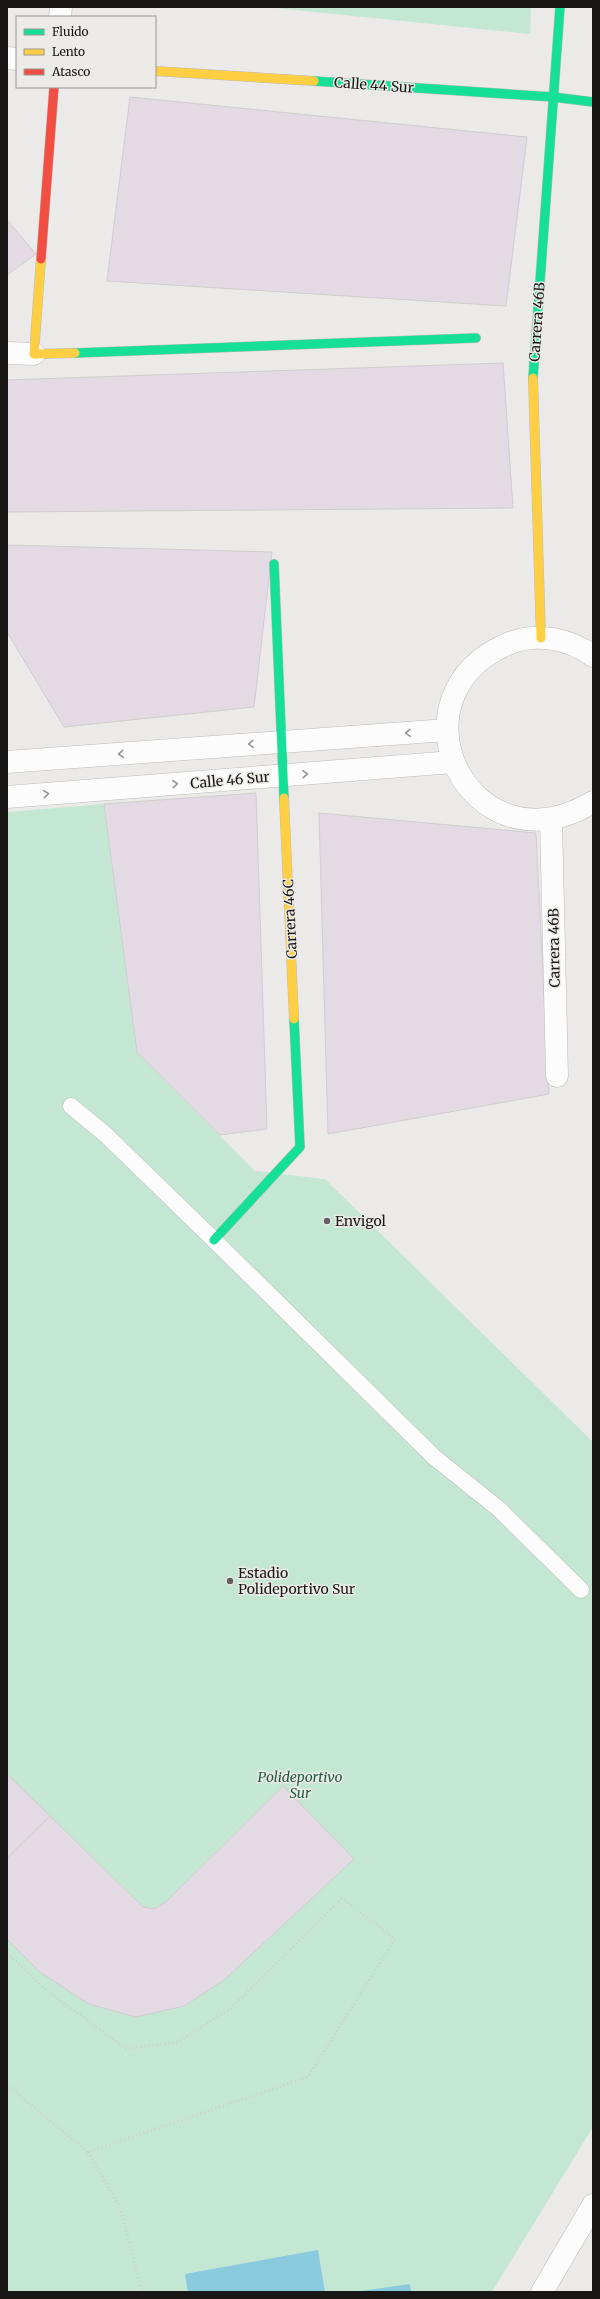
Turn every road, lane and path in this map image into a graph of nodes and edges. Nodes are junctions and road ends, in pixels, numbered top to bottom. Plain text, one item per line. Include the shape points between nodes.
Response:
1 (560, 7) edge
2 (156, 71) edge
3 (54, 88) edge
4 (553, 97) junction
5 (593, 102) edge
6 (476, 338) dead end
7 (7, 353) edge
8 (34, 354) junction
9 (274, 564) dead end
10 (541, 638) junction
11 (593, 656) edge
12 (447, 730) junction
13 (282, 742) junction
14 (7, 762) edge
15 (453, 762) junction
16 (283, 776) junction
17 (7, 797) edge
18 (593, 802) edge
19 (551, 820) junction
20 (557, 1076) dead end
21 (71, 1106) dead end
22 (214, 1240) junction
23 (582, 1590) dead end
24 (7, 1953) edge
25 (7, 2085) edge
26 (88, 2152) junction
27 (593, 2205) edge
28 (142, 2292) edge
29 (542, 2292) edge

1 - 4 street, Carrera 46B
2 - 4 street, Calle 44 Sur
3 - 8 street
4 - 5 street, Calle 44 Sur
4 - 10 street, Carrera 46B via 533,363
6 - 8 street
7 - 8 street
9 - 13 street, Carrera 46C
10 - 11 street via 563,641
10 - 12 street via 516,640 494,650 475,664 460,684 453,700
12 -> 13 street
12 - 15 street
13 -> 14 street
13 - 16 street, Carrera 46C
16 -> 15 street, Calle 46 Sur
15 - 19 street via 465,783 481,801 497,810 526,820
17 -> 16 street, Calle 46 Sur
16 - 22 street, Carrera 46C via 300,1147
18 - 19 street via 574,813
19 - 20 street, Carrera 46B
21 - 22 lane via 106,1135
22 - 23 lane via 434,1457 499,1509
24 - 26 path via 47,1991 126,2049 178,2042 230,2009 342,1898 395,1939 308,2076
25 - 26 path
26 - 28 path via 120,2208
27 - 29 street

